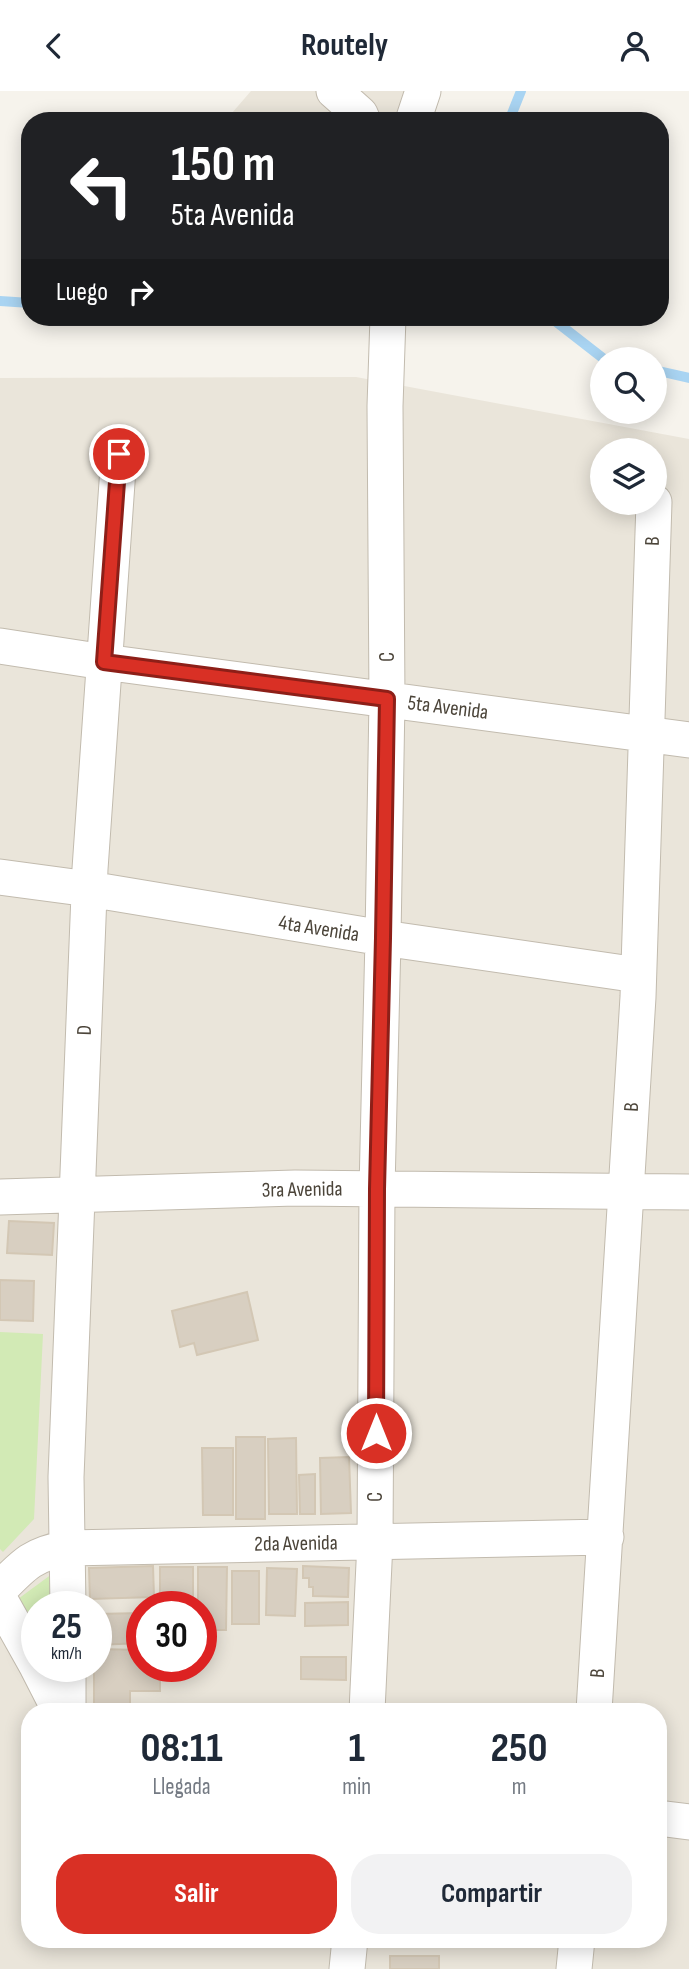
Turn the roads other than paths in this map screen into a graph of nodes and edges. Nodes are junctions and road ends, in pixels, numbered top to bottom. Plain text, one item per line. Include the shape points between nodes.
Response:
1 (334, 91) edge
2 (423, 91) edge
3 (358, 112) edge
4 (417, 112) edge
5 (388, 326) edge
6 (119, 454) dead end
7 (654, 515) edge
8 (0, 646) edge
9 (104, 662) junction
10 (387, 699) junction
11 (646, 734) junction
12 (689, 740) edge
13 (0, 877) edge
14 (89, 889) junction
15 (383, 938) junction
16 (638, 975) junction
17 (377, 1189) junction
18 (626, 1190) junction
19 (689, 1192) edge
20 (77, 1196) junction
21 (0, 1197) edge
22 (606, 1537) junction
23 (375, 1542) junction
24 (68, 1548) junction
25 (3, 1584) edge
26 (68, 1591) edge
27 (21, 1627) edge
28 (45, 1682) edge
29 (68, 1682) edge
30 (56, 1703) edge
31 (68, 1703) edge
32 (367, 1703) edge
33 (595, 1703) edge
34 (667, 1819) edge
35 (689, 1822) edge
36 (349, 1948) edge
37 (576, 1948) edge
38 (347, 1969) edge
39 (574, 1969) edge

1 - 3 street
2 - 4 street
5 - 10 street, C
6 - 9 street, D
7 - 11 street, B
8 - 9 street, 5ta Avenida
9 - 10 street, 5ta Avenida
9 - 14 street, D
10 - 11 street, 5ta Avenida
10 - 15 street, C
11 - 12 street, 5ta Avenida
11 - 16 street, B
13 - 14 street, 4ta Avenida
14 - 15 street, 4ta Avenida
14 - 20 street, D
15 - 16 street, 4ta Avenida
15 - 17 street, C
16 - 18 street, B
17 - 18 street, 3ra Avenida
17 - 20 street, 3ra Avenida
17 - 23 street, C
18 - 19 street, 3ra Avenida
18 - 22 street, B
20 - 21 street, 3ra Avenida
20 - 24 street, D via 66,1477
22 - 23 street, 2da Avenida
22 - 33 street, B
23 - 24 street, 2da Avenida
23 - 32 street, C
24 - 25 street, 2da Avenida via 27,1561
24 - 26 street, D
25 - 27 street
28 - 30 street
29 - 31 street
34 - 35 street
36 - 38 street
37 - 39 street

